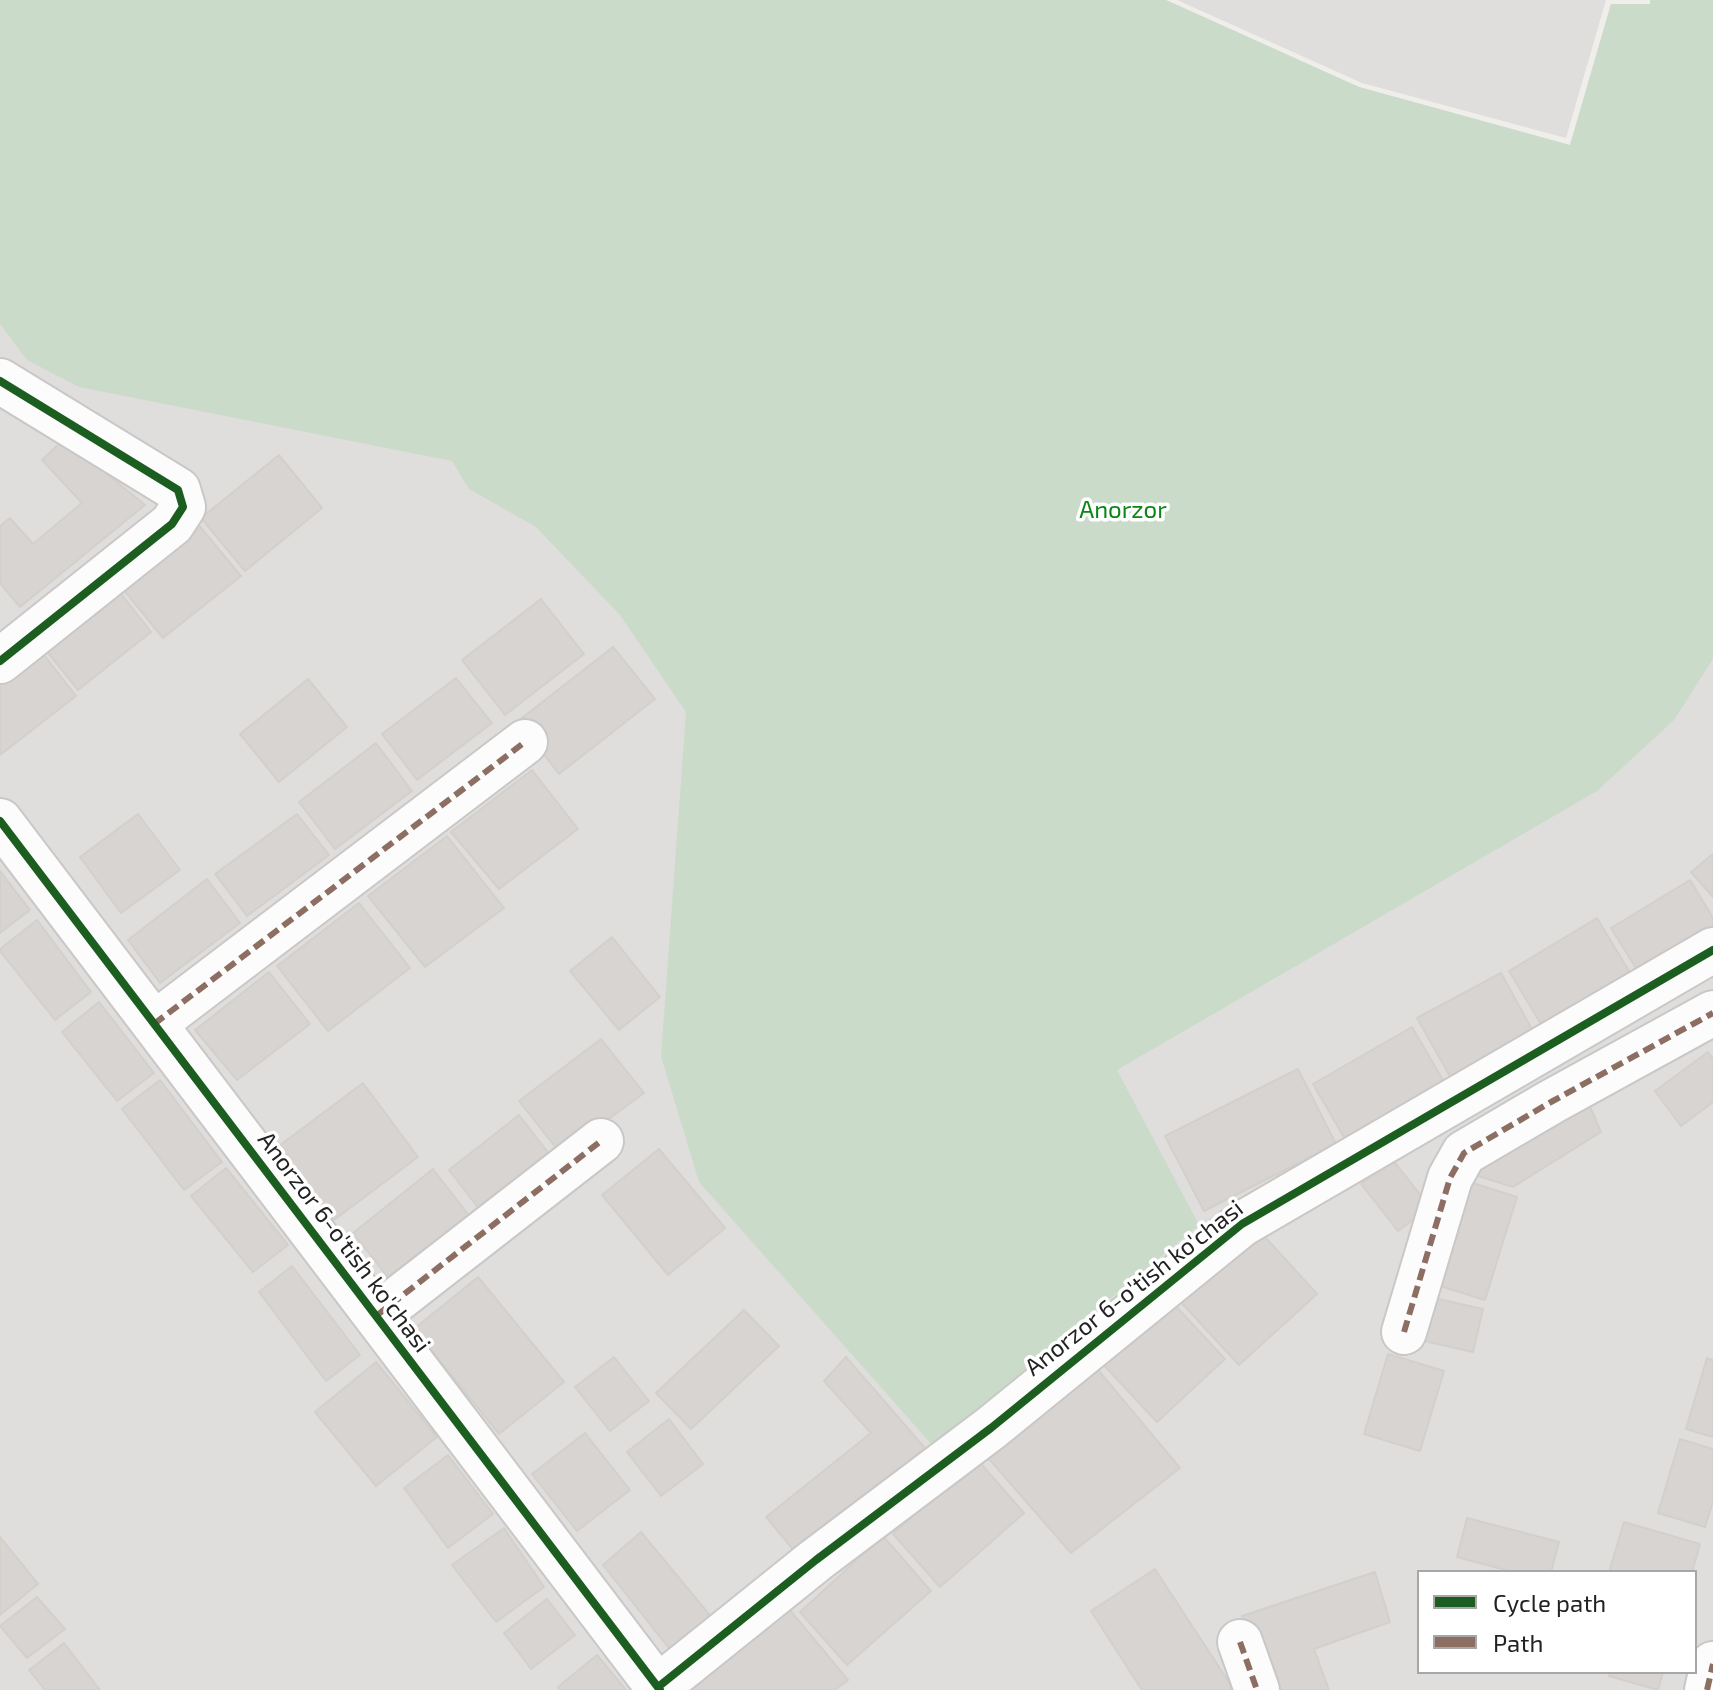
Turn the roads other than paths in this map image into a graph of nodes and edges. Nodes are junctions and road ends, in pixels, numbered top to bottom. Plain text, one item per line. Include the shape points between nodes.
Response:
1 (0, 381) edge
2 (0, 661) edge
3 (525, 742) dead end
4 (0, 821) edge
5 (1713, 950) edge
6 (1713, 1013) edge
7 (154, 1024) junction
8 (601, 1141) dead end
9 (376, 1316) junction
10 (1404, 1332) dead end
11 (1240, 1642) dead end
12 (1713, 1664) edge
13 (659, 1689) edge
14 (1257, 1690) edge
15 (1707, 1690) edge

1 - 2 street via 178,490 183,507 172,524
3 - 7 street
4 - 7 street, Anorzor 6-o'tish ko'chasi
5 - 13 street, Anorzor 6-o'tish ko'chasi via 1242,1224
6 - 10 street via 1464,1153 1450,1178
7 - 9 street, Anorzor 6-o'tish ko'chasi
8 - 9 street
9 - 13 street, Anorzor 6-o'tish ko'chasi
11 - 14 street
12 - 15 street

